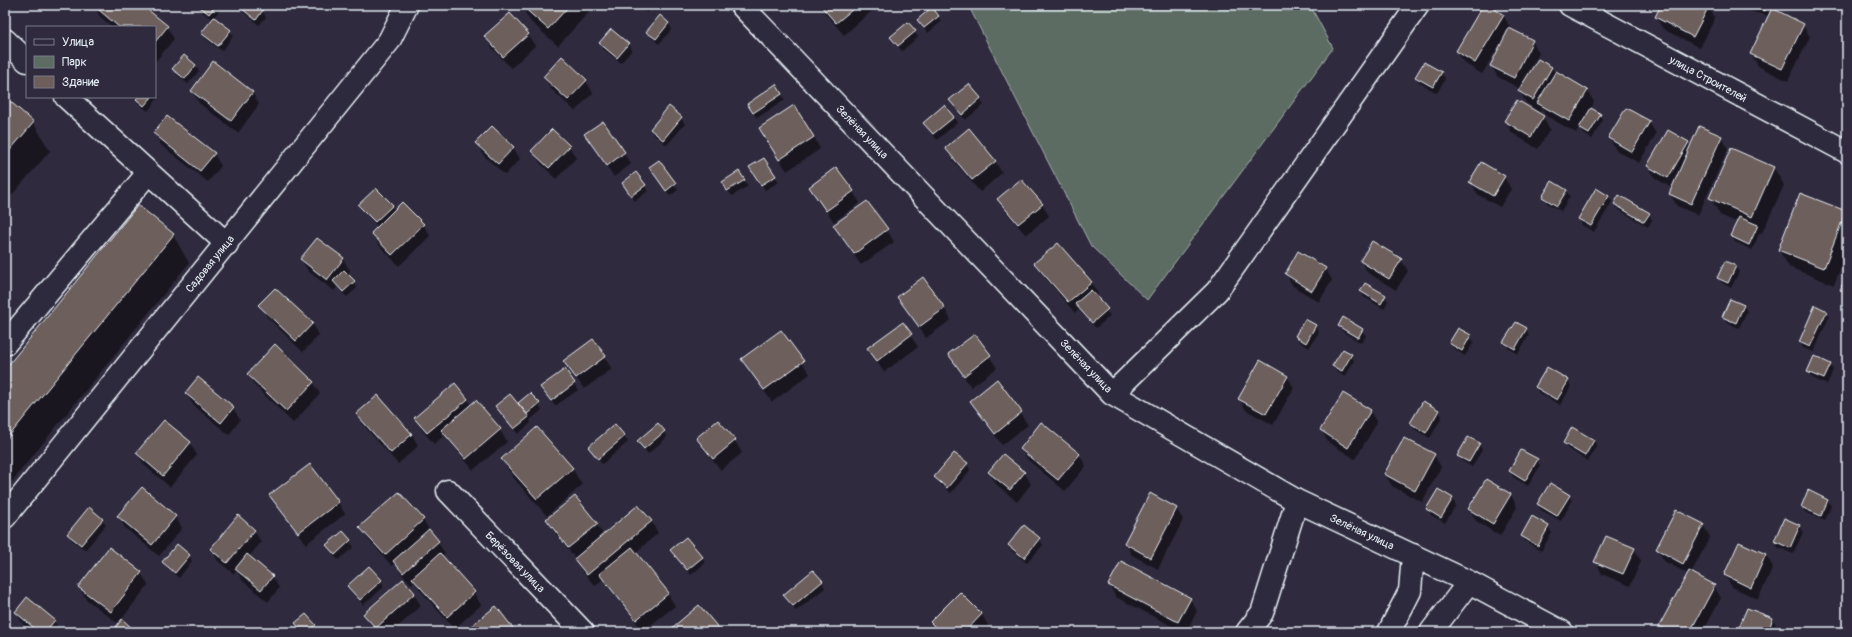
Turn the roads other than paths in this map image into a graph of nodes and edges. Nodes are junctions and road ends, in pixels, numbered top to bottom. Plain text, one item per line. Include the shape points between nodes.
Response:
1 (407, 5) edge
2 (741, 5) edge
3 (1418, 5) edge
4 (1570, 5) edge
5 (5, 41) edge
6 (26, 60) edge
7 (67, 98) edge
8 (1847, 152) edge
9 (148, 173) junction
10 (227, 244) junction
11 (5, 344) edge
12 (1112, 394) junction
13 (448, 491) dead end
14 (1297, 501) junction
15 (5, 517) edge
16 (1413, 555) junction
17 (1469, 582) junction
18 (583, 632) edge
19 (1246, 632) edge
20 (1390, 632) edge
21 (1431, 632) edge
22 (1562, 632) edge

1 - 10 street, Садовая улица via 389,41
2 - 12 street, Зелёная улица
3 - 12 street via 1217,291
4 - 8 street, улица Строителей
5 - 6 street
7 - 9 street
9 - 10 street
9 - 11 street
10 - 15 street, Садовая улица
12 - 14 street, Зелёная улица
13 - 18 street, Берёзовая улица
14 - 16 street, Зелёная улица
14 - 19 street via 1262,613
16 - 17 street, Зелёная улица
16 - 20 street via 1410,591
17 - 21 street
17 - 22 street, Зелёная улица

